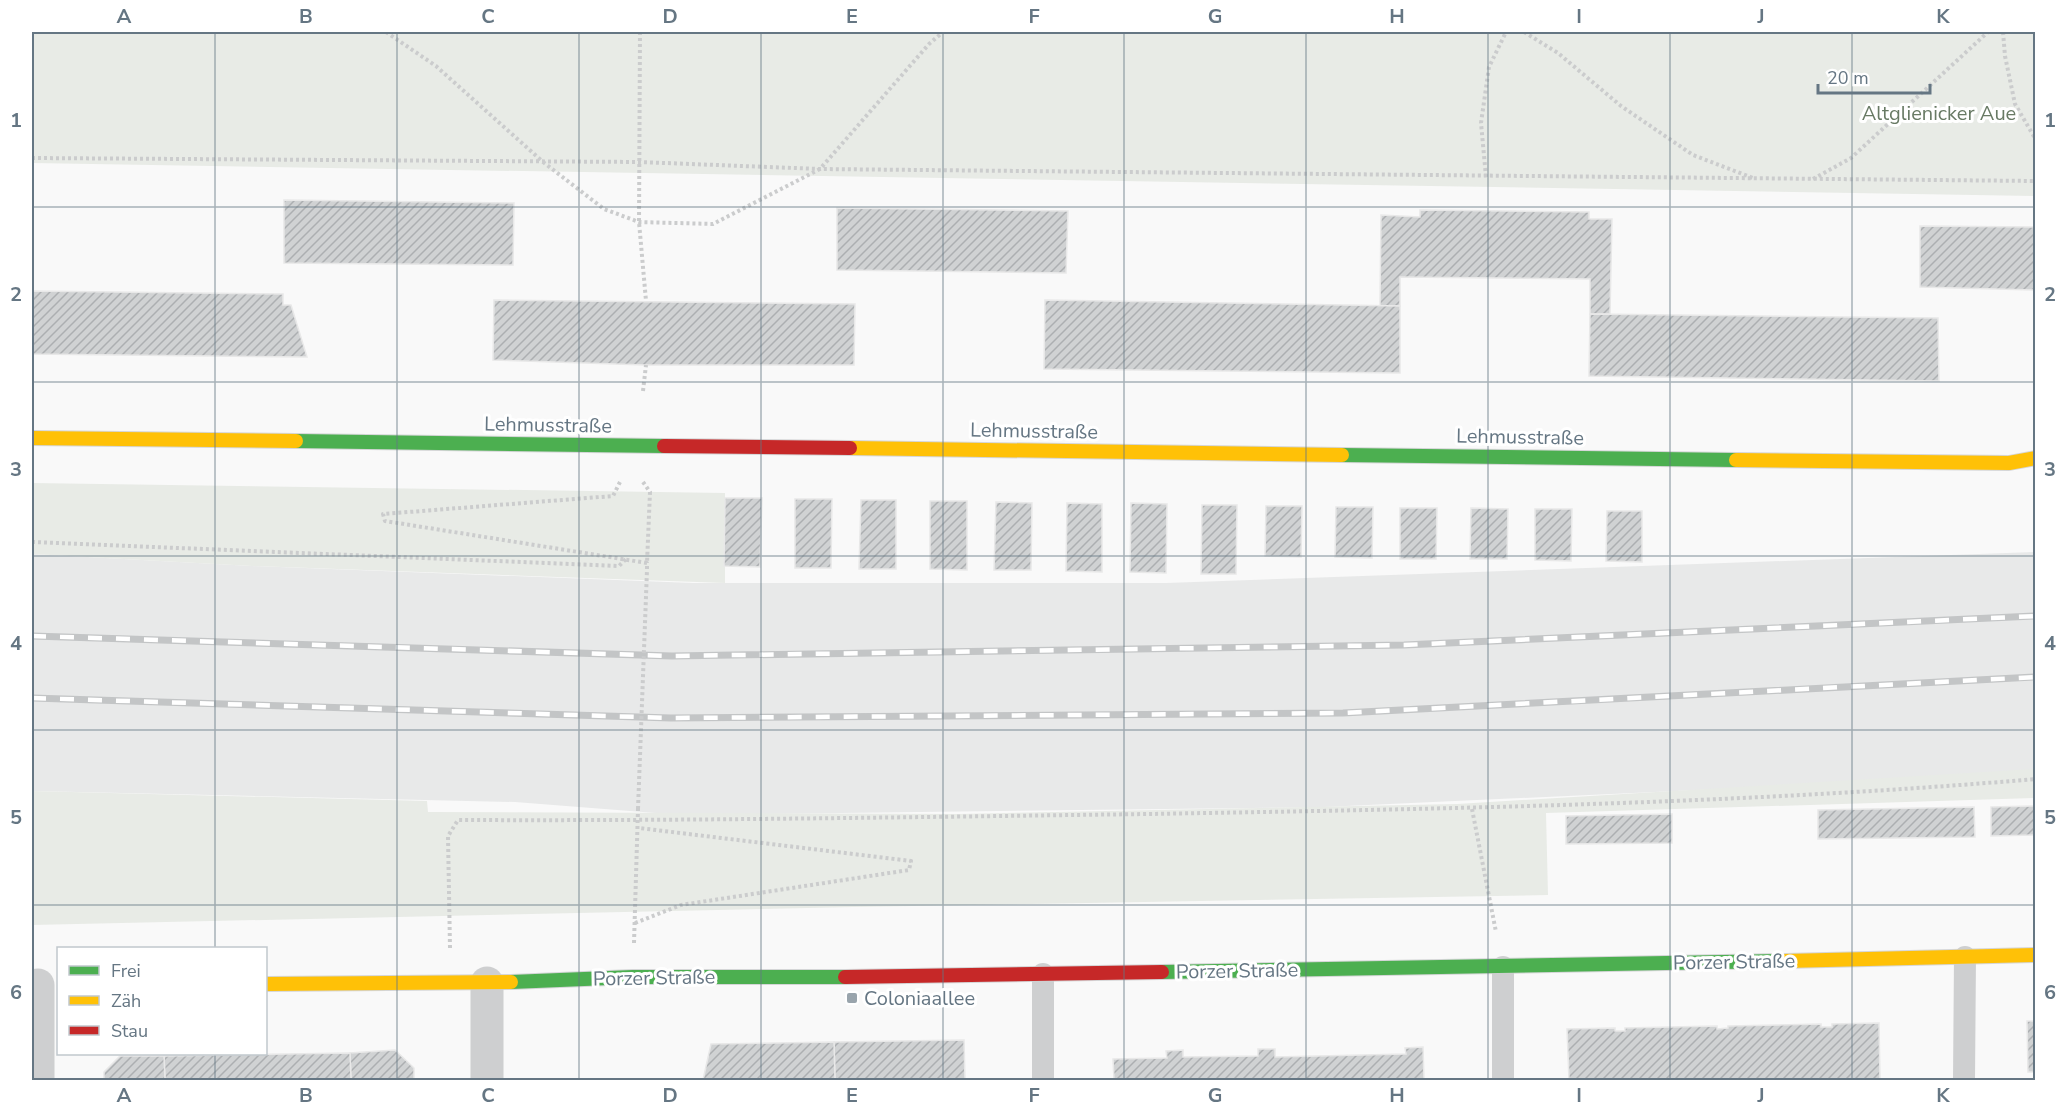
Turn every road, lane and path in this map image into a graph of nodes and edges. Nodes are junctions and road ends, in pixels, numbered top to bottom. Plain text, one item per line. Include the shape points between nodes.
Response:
1 (386, 32) edge
2 (640, 32) edge
3 (943, 32) edge
4 (1506, 32) edge
5 (1524, 32) edge
6 (1988, 32) edge
7 (2003, 32) edge
8 (2036, 140) edge
9 (32, 158) edge
10 (543, 162) junction
11 (639, 162) junction
12 (820, 169) junction
13 (1486, 177) junction
14 (1757, 180) junction
15 (1811, 180) junction
16 (2036, 181) edge
17 (639, 222) junction
18 (646, 301) dead end
19 (646, 365) dead end
20 (643, 391) dead end
21 (32, 438) edge
22 (2036, 458) edge
23 (641, 479) dead end
24 (620, 482) dead end
25 (32, 542) edge
26 (626, 559) junction
27 (647, 563) junction
28 (2036, 779) edge
29 (1472, 809) junction
30 (638, 820) junction
31 (639, 828) junction
32 (1489, 897) dead end
33 (2036, 955) edge
34 (1965, 957) junction
35 (1503, 967) junction
36 (1043, 974) junction
37 (450, 982) junction
38 (487, 982) junction
39 (267, 984) edge
40 (43, 985) edge
41 (38, 1080) edge
42 (487, 1080) edge
43 (1043, 1080) edge
44 (1503, 1080) edge
45 (1964, 1080) edge

1 - 10 path via 436,66
2 - 11 path
3 - 12 path
4 - 13 path via 1489,67 1481,123
5 - 14 path via 1558,53 1622,106 1693,155
6 - 15 path via 1851,158
7 - 8 path via 2015,104
9 - 10 path
10 - 11 path
10 - 17 path via 604,209
11 - 12 path
11 - 17 path
12 - 13 path
12 - 17 path via 713,224
13 - 14 path
14 - 15 path
15 - 16 path
17 - 18 path
19 - 20 path
21 - 22 street, Lehmusstraße via 2009,463
23 - 27 path via 650,492
24 - 26 path via 613,496 383,514 385,521
25 - 26 path via 619,566
26 - 27 path
27 - 30 path, bridge
28 - 29 path via 1898,791
29 - 30 path
29 - 32 path
30 - 31 path
30 - 37 path via 458,820 448,836
31 - 31 path via 634,923 681,905 909,870 911,861
33 - 34 street, Porzer Straße
34 - 35 street, Porzer Straße
34 - 45 lane
35 - 36 street, Porzer Straße
35 - 44 lane
36 - 38 street, Porzer Straße
36 - 43 lane
37 - 38 street, Porzer Straße
37 - 39 street, Porzer Straße
38 - 42 street
40 - 41 street

